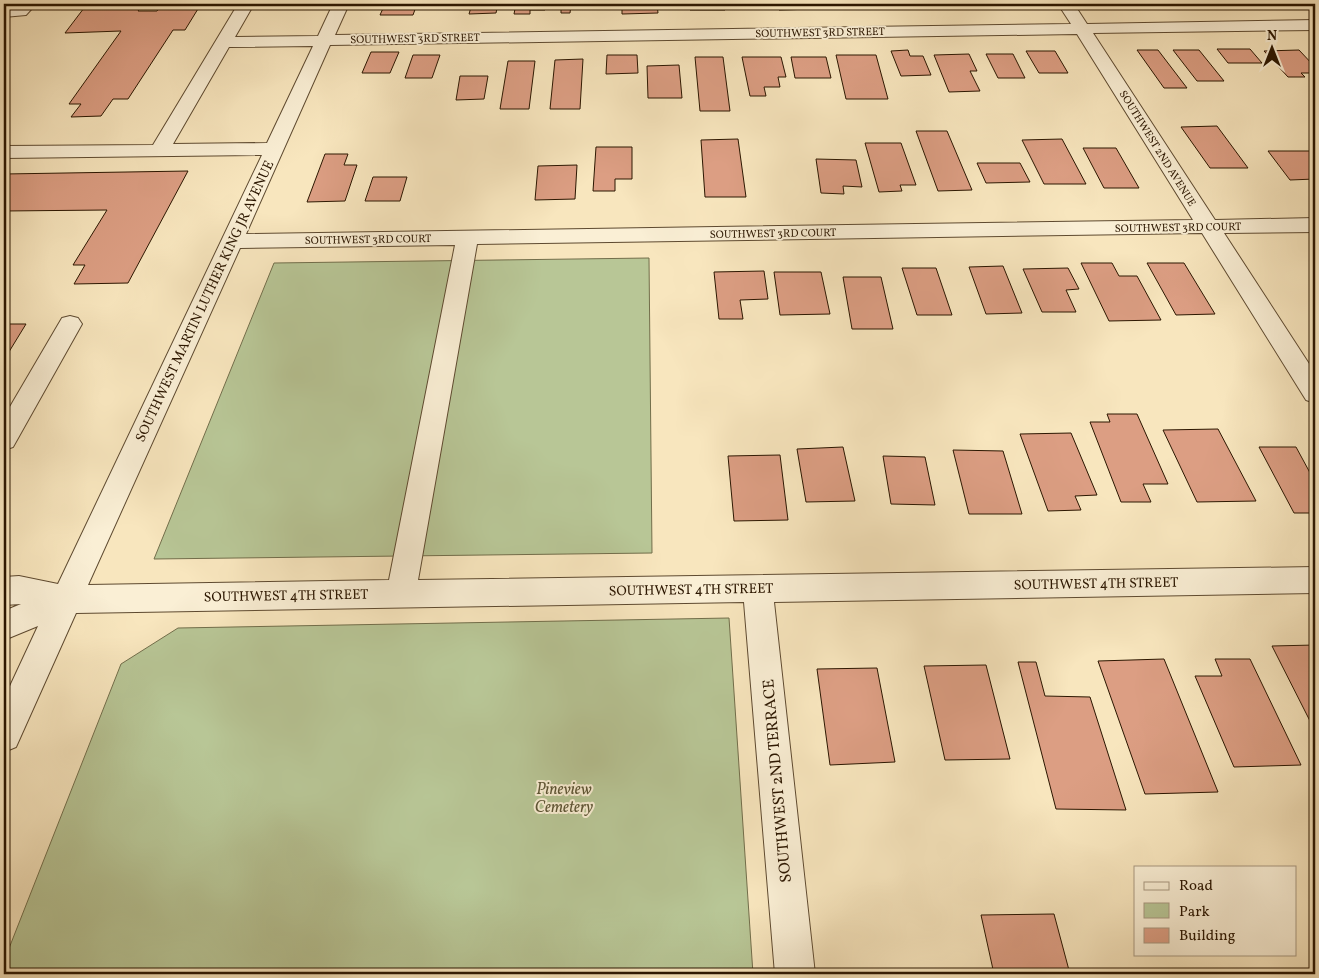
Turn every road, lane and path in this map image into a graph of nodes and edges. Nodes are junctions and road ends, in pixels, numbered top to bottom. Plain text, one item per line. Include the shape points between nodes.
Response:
1 (28, 4) edge
2 (246, 4) edge
3 (341, 4) edge
4 (1066, 4) edge
5 (4, 12) edge
6 (1315, 25) edge
7 (1083, 29) junction
8 (325, 39) junction
9 (224, 42) junction
10 (274, 149) junction
11 (160, 150) junction
12 (4, 152) edge
13 (1315, 224) edge
14 (1208, 227) junction
15 (467, 238) junction
16 (230, 241) junction
17 (70, 324) dead end
18 (1315, 393) edge
19 (4, 440) edge
20 (1315, 580) edge
21 (758, 588) junction
22 (4, 591) edge
23 (401, 594) junction
24 (67, 599) junction
25 (4, 626) edge
26 (4, 735) edge
27 (794, 974) edge

1 - 5 street via 20,12
2 - 9 street
3 - 8 street, SOUTHWEST MARTIN LUTHER KING JR AVENUE
4 - 7 street, SOUTHWEST 2ND AVENUE
6 - 7 street, SOUTHWEST 3RD STREET
7 - 8 street, SOUTHWEST 3RD STREET
7 - 14 street, SOUTHWEST 2ND AVENUE
8 - 9 street, SOUTHWEST 3RD STREET
8 - 10 street, SOUTHWEST MARTIN LUTHER KING JR AVENUE
9 - 11 street
10 - 11 street
10 - 16 street, SOUTHWEST MARTIN LUTHER KING JR AVENUE
11 - 12 street
13 - 14 street, SOUTHWEST 3RD COURT
14 - 15 street, SOUTHWEST 3RD COURT
14 - 18 street, SOUTHWEST 2ND AVENUE
15 - 16 street, SOUTHWEST 3RD COURT
15 - 23 street
16 - 24 street, SOUTHWEST MARTIN LUTHER KING JR AVENUE
17 - 19 street
20 - 21 street, SOUTHWEST 4TH STREET
21 - 23 street, SOUTHWEST 4TH STREET
21 - 27 street, SOUTHWEST 2ND TERRACE
22 - 24 street, SOUTHWEST 4TH STREET via 19,590
23 - 24 street, SOUTHWEST 4TH STREET
24 - 25 street, SOUTHWEST 4TH STREET
24 - 26 street, SOUTHWEST MARTIN LUTHER KING JR AVENUE

